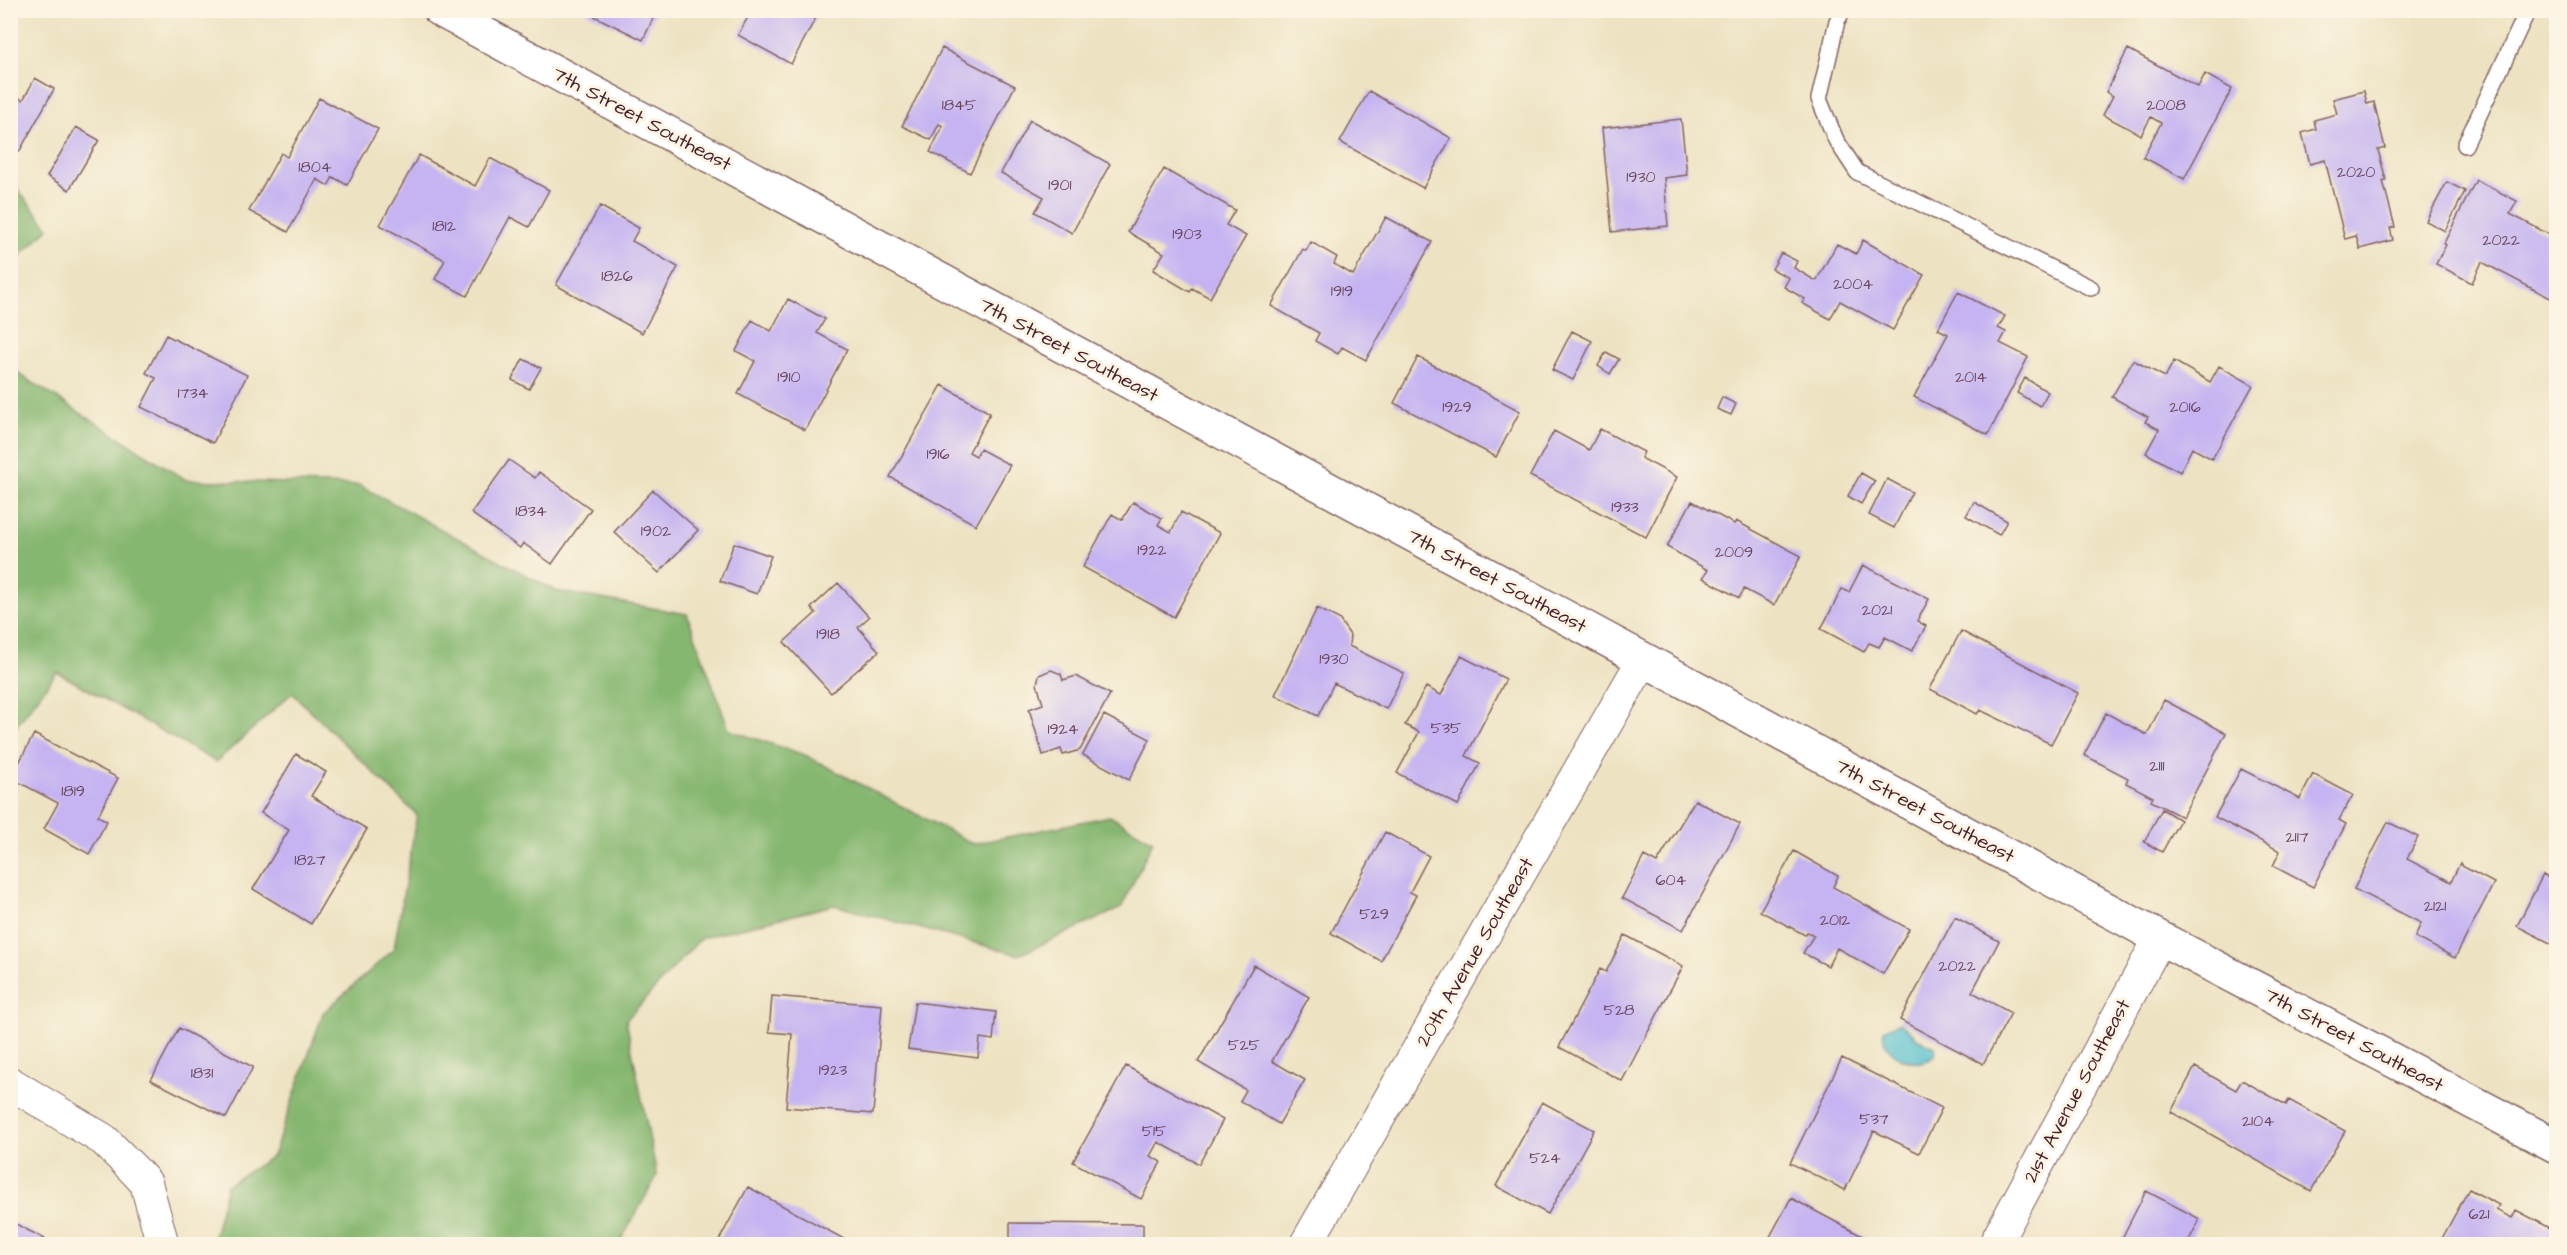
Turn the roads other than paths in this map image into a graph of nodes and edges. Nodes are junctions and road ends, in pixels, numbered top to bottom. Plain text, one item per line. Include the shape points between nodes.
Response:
1 (440, 10) edge
2 (1844, 10) edge
3 (2528, 10) edge
4 (2465, 145) dead end
5 (2091, 288) dead end
6 (1643, 660) junction
7 (2160, 938) junction
8 (10, 1083) edge
9 (2556, 1146) edge
10 (159, 1245) edge
11 (1306, 1245) edge
12 (1995, 1245) edge

1 - 6 street, 7th Street Southeast
2 - 5 lane via 1837,21 1819,99 1836,140 1857,172
3 - 4 lane
6 - 7 street, 7th Street Southeast
6 - 11 street, 20th Avenue Southeast
7 - 9 street, 7th Street Southeast
7 - 12 street, 21st Avenue Southeast
8 - 10 street via 104,1140 146,1183 161,1238

